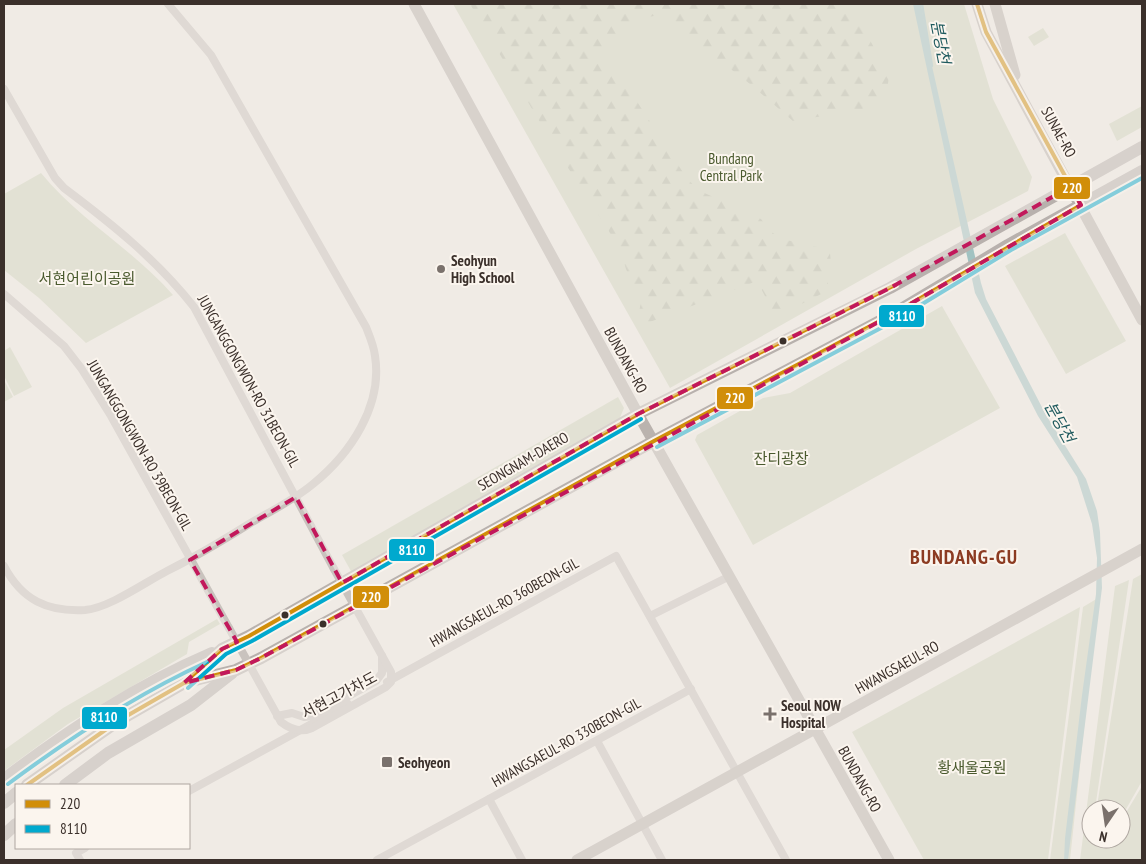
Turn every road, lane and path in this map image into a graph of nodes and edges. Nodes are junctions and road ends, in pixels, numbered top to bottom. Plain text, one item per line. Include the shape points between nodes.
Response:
1 (168, 4) edge
2 (414, 4) edge
3 (977, 4) edge
4 (995, 4) edge
5 (4, 88) edge
6 (1019, 91) junction
7 (1142, 147) edge
8 (1142, 171) edge
9 (1070, 187) junction
10 (1081, 204) junction
11 (4, 294) edge
12 (1142, 320) edge
13 (638, 414) junction
14 (654, 441) junction
15 (296, 496) junction
16 (1138, 552) edge
17 (190, 560) junction
18 (4, 566) edge
19 (334, 569) joint
20 (730, 576) junction
21 (650, 616) junction
22 (229, 628) joint
23 (222, 649) junction
24 (382, 656) junction
25 (236, 670) junction
26 (184, 683) junction
27 (691, 690) junction
28 (277, 716) junction
29 (815, 729) junction
30 (597, 741) junction
31 (737, 771) junction
32 (4, 779) edge
33 (28, 784) edge
34 (66, 784) edge
35 (190, 790) edge
36 (15, 794) edge
37 (489, 799) junction
38 (4, 803) edge
39 (15, 822) edge
40 (642, 824) junction
41 (4, 831) edge
42 (83, 849) edge
43 (80, 860) edge
44 (377, 860) edge
45 (522, 860) edge
46 (577, 860) edge
47 (662, 860) edge
48 (785, 860) edge
49 (889, 860) edge

1 - 15 street via 211,55 366,327 374,348 375,386 359,430 336,463
2 - 13 main road, BUNDANG-RO
3 - 6 main road, SUNAE-RO via 986,32
4 - 6 main road, SUNAE-RO
5 - 15 street, JUNGANGGONGWON-RO 31BEON-GIL via 54,178 150,257 194,307
6 - 9 main road, SUNAE-RO
7 - 9 main road
8 - 10 main road
9 - 10 main road, SUNAE-RO
9 - 13 main road, SEONGNAM-DAERO via 890,288
10 - 12 main road, SUNAE-RO
10 - 14 main road, SEONGNAM-DAERO via 892,314
11 - 17 street, JUNGANGGONGWON-RO 39BEON-GIL via 64,346 81,368
13 - 14 main road, BUNDANG-RO
13 - 23 main road, SEONGNAM-DAERO
14 - 20 main road, BUNDANG-RO
14 - 25 main road, SEONGNAM-DAERO
15 - 17 street
15 - 19 street, JUNGANGGONGWON-RO 31BEON-GIL
16 - 29 main road, HWANGSAEUL-RO
17 - 18 street via 99,607 87,610 45,606 37,602 13,583
17 - 22 street, JUNGANGGONGWON-RO 39BEON-GIL
19 - 24 street, 서현고가차도, bridge
20 - 21 street
20 - 29 main road, BUNDANG-RO
21 - 27 street, HWANGSAEUL-RO 360BEON-GIL
21 - 35 street, HWANGSAEUL-RO 360BEON-GIL via 616,556
22 - 28 street, 서현고가차도, bridge
23 - 26 main road, SEONGNAM-DAERO
23 - 32 main road via 172,670 82,723
24 - 28 street via 382,673 376,681 312,716 292,713
24 - 28 street, 서현고가차도, bridge via 392,674 386,687 309,730 287,727
25 - 26 main road, SEONGNAM-DAERO
25 - 34 main road via 191,705 108,753
26 - 33 main road, SEONGNAM-DAERO via 118,720
27 - 30 street, HWANGSAEUL-RO 330BEON-GIL
27 - 31 street, HWANGSAEUL-RO 360BEON-GIL
29 - 31 main road, HWANGSAEUL-RO
29 - 49 main road, BUNDANG-RO
30 - 37 street, HWANGSAEUL-RO 330BEON-GIL
30 - 40 street
31 - 40 main road, HWANGSAEUL-RO
31 - 48 street, HWANGSAEUL-RO 360BEON-GIL
36 - 38 main road
37 - 44 street
37 - 45 street, HWANGSAEUL-RO 330BEON-GIL
39 - 41 main road via 8,824
40 - 46 main road, HWANGSAEUL-RO
40 - 47 street
42 - 43 street via 76,853

